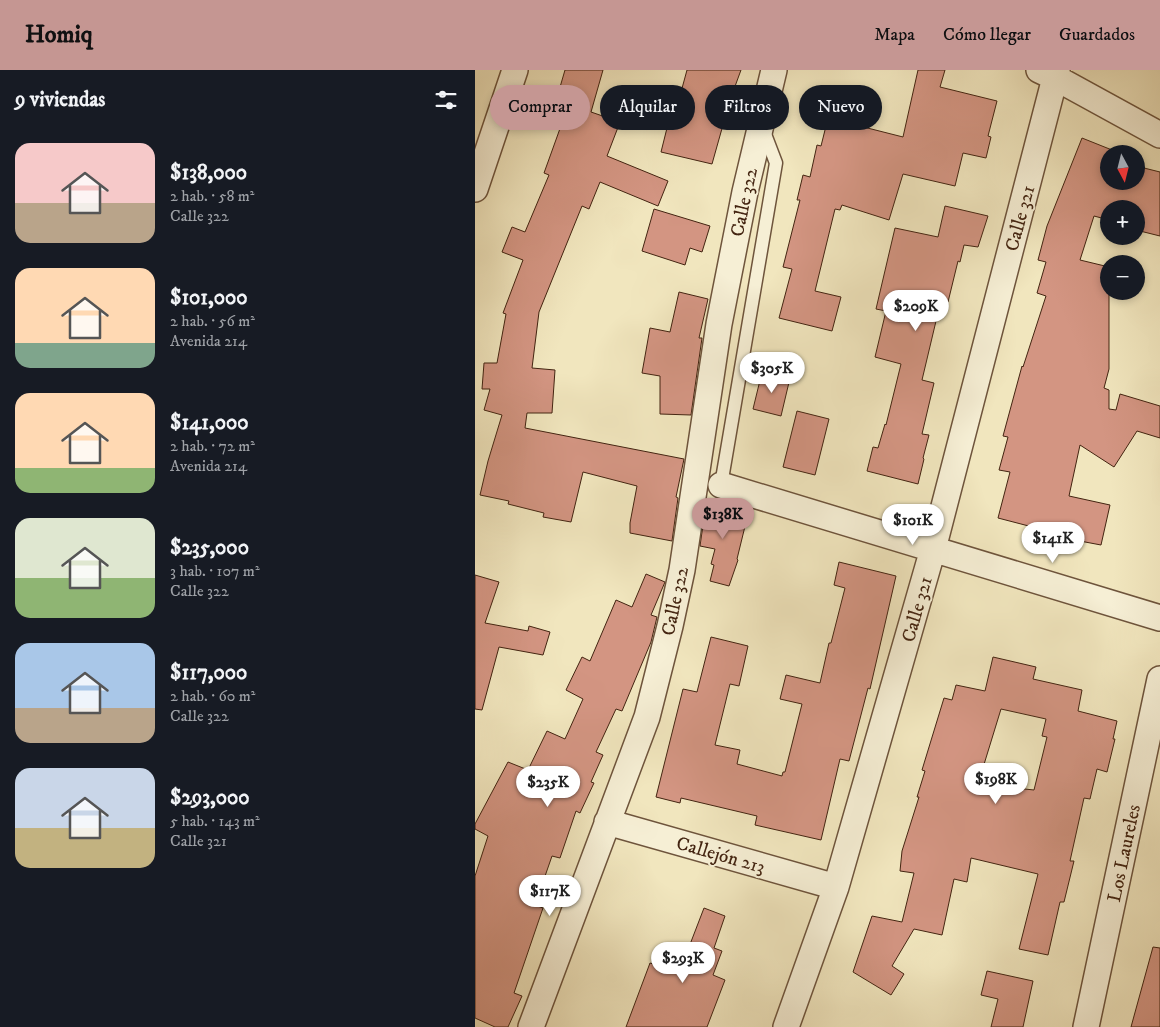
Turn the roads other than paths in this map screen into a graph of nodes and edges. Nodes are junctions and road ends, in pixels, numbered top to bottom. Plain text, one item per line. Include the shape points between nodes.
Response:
1 (515, 70) edge
2 (774, 70) edge
3 (1051, 73) edge
4 (770, 85) edge
5 (759, 130) edge
6 (764, 130) edge
7 (1160, 135) edge
8 (475, 189) edge
9 (721, 485) joint
10 (933, 549) junction
11 (1160, 618) edge
12 (1160, 679) edge
13 (607, 822) junction
14 (835, 887) junction
15 (531, 1027) edge
16 (786, 1027) edge
17 (1086, 1027) edge

1 - 8 street
2 - 4 street, Calle 322
3 - 7 street
3 - 10 street, Calle 321
5 - 13 street, Calle 322 via 719,324 682,570 670,626 647,717
6 - 9 lane via 777,163
9 - 10 street
10 - 11 street
10 - 14 street, Calle 321
12 - 17 street, Los Laureles
13 - 14 street, Callejón 213
13 - 15 street, Calle 322
14 - 16 street, Calle 321

